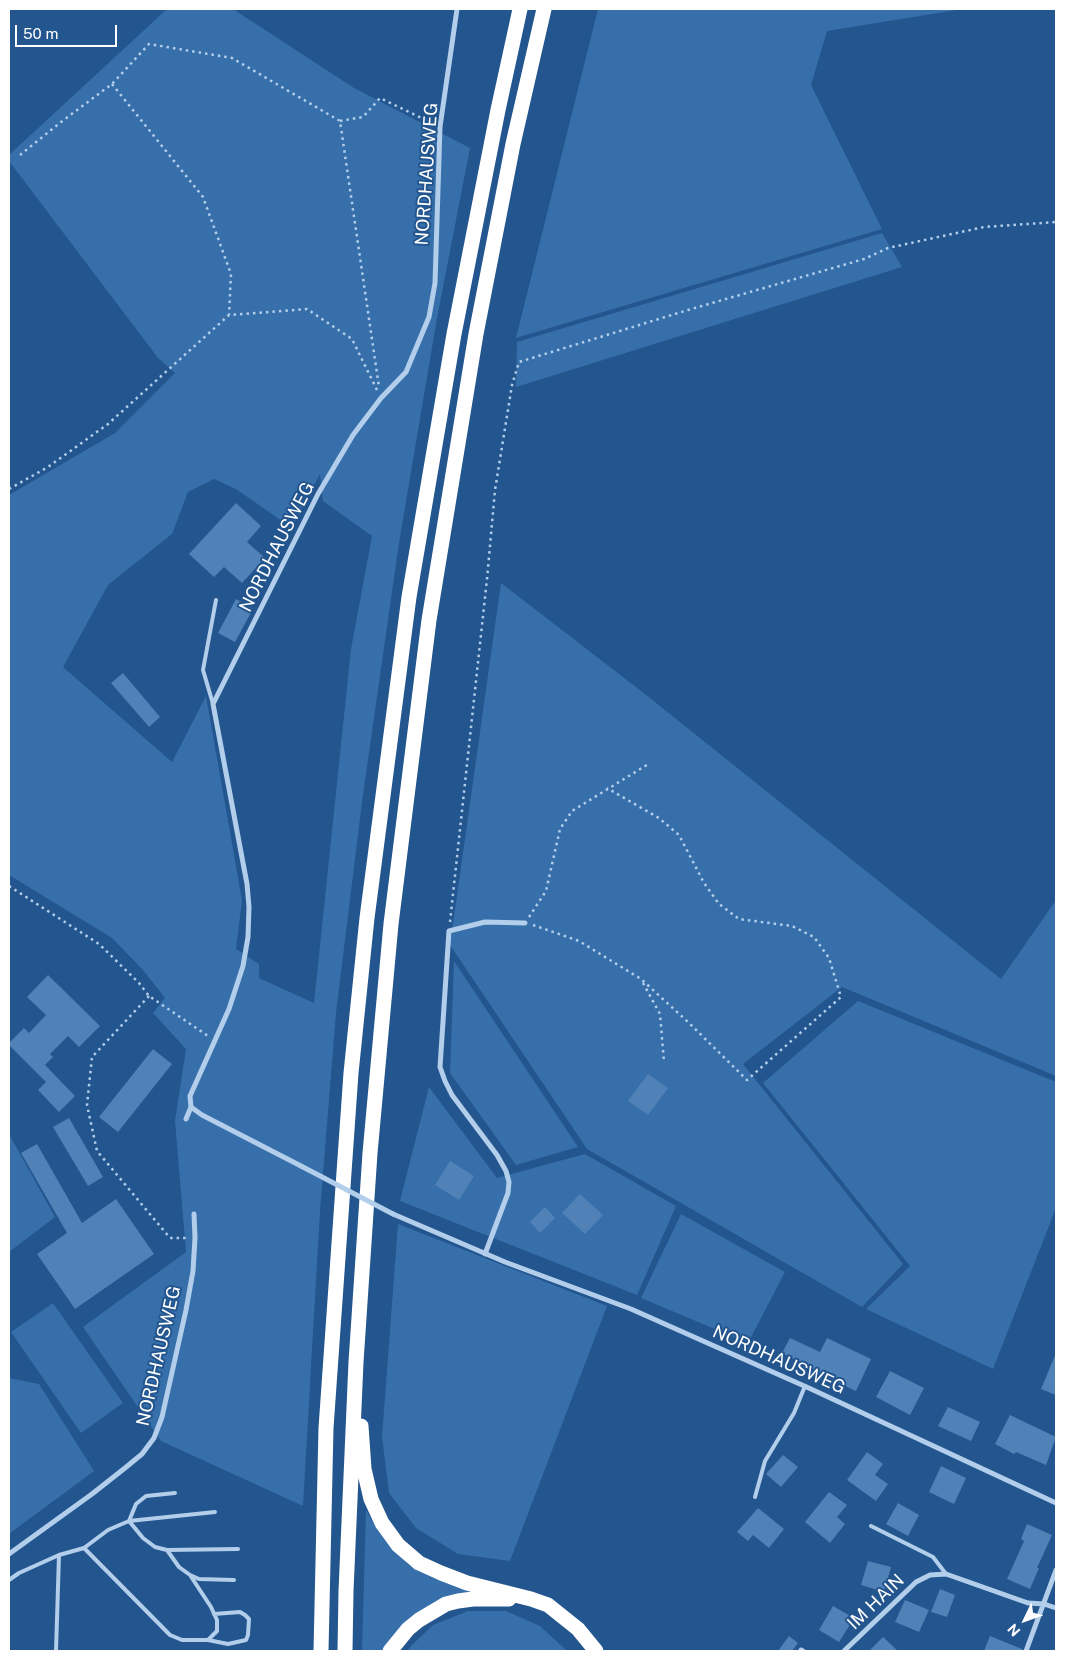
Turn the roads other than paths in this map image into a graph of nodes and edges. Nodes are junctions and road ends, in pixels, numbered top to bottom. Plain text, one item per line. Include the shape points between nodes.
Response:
1 (457, 9) edge
2 (520, 9) edge
3 (544, 9) edge
4 (216, 600) dead end
5 (213, 704) junction
6 (525, 923) road end
7 (191, 1107) junction
8 (186, 1119) dead end
9 (194, 1214) dead end
10 (485, 1254) junction
11 (356, 1362) junction
12 (805, 1386) junction
13 (175, 1493) dead end
14 (755, 1497) dead end
15 (1056, 1503) edge
16 (215, 1512) dead end
17 (129, 1522) junction
18 (871, 1526) dead end
19 (84, 1548) junction
20 (238, 1549) dead end
21 (167, 1550) junction
22 (9, 1554) edge
23 (59, 1556) junction
24 (1056, 1570) edge
25 (946, 1574) junction
26 (190, 1576) junction
27 (9, 1580) edge
28 (234, 1580) dead end
29 (531, 1599) junction
30 (1044, 1604) junction
31 (1056, 1608) edge
32 (214, 1614) junction
33 (208, 1640) junction
34 (56, 1651) edge
35 (321, 1651) edge
36 (345, 1651) edge
37 (390, 1651) edge
38 (596, 1651) edge
39 (844, 1651) edge
40 (1026, 1651) edge

1 - 5 street, NORDHAUSWEG via 440,127 435,283 430,317 406,372 353,435 318,494
2 - 35 highway via 454,334 409,596 367,918 351,1073 326,1428
3 - 11 highway via 513,144 478,324 429,620 391,924 370,1153
4 - 5 lane via 203,670
5 - 7 street via 250,907 243,966 229,1009 190,1096
6 - 10 street via 485,922 449,930 440,1067 452,1095 497,1155 509,1182 508,1193
7 - 8 street
7 - 10 street, NORDHAUSWEG, bridge via 393,1214
9 - 22 street, NORDHAUSWEG via 193,1271 162,1418 154,1438 125,1468
10 - 12 street, NORDHAUSWEG via 631,1309
11 - 29 highway via 364,1469 371,1499 382,1523 398,1545 419,1563 442,1573
11 - 36 highway
12 - 14 lane via 794,1413 765,1460
12 - 15 street, NORDHAUSWEG
13 - 17 lane via 146,1496 136,1504
16 - 17 lane
17 - 19 lane via 108,1530
17 - 21 lane via 155,1547
18 - 25 lane via 933,1557
19 - 23 lane
19 - 33 lane via 170,1635 182,1640
20 - 21 lane
21 - 26 lane
23 - 27 lane
23 - 34 lane
24 - 30 street
25 - 30 street via 1028,1602
25 - 39 street, IM HAIN via 930,1575 916,1582
26 - 28 lane
26 - 32 lane
29 - 37 highway via 473,1599 446,1604 408,1629
29 - 38 highway via 548,1605 563,1616
30 - 31 street
30 - 40 street
32 - 33 lane via 217,1631
32 - 33 lane via 240,1612 245,1615 249,1619 248,1635 246,1640 228,1644

